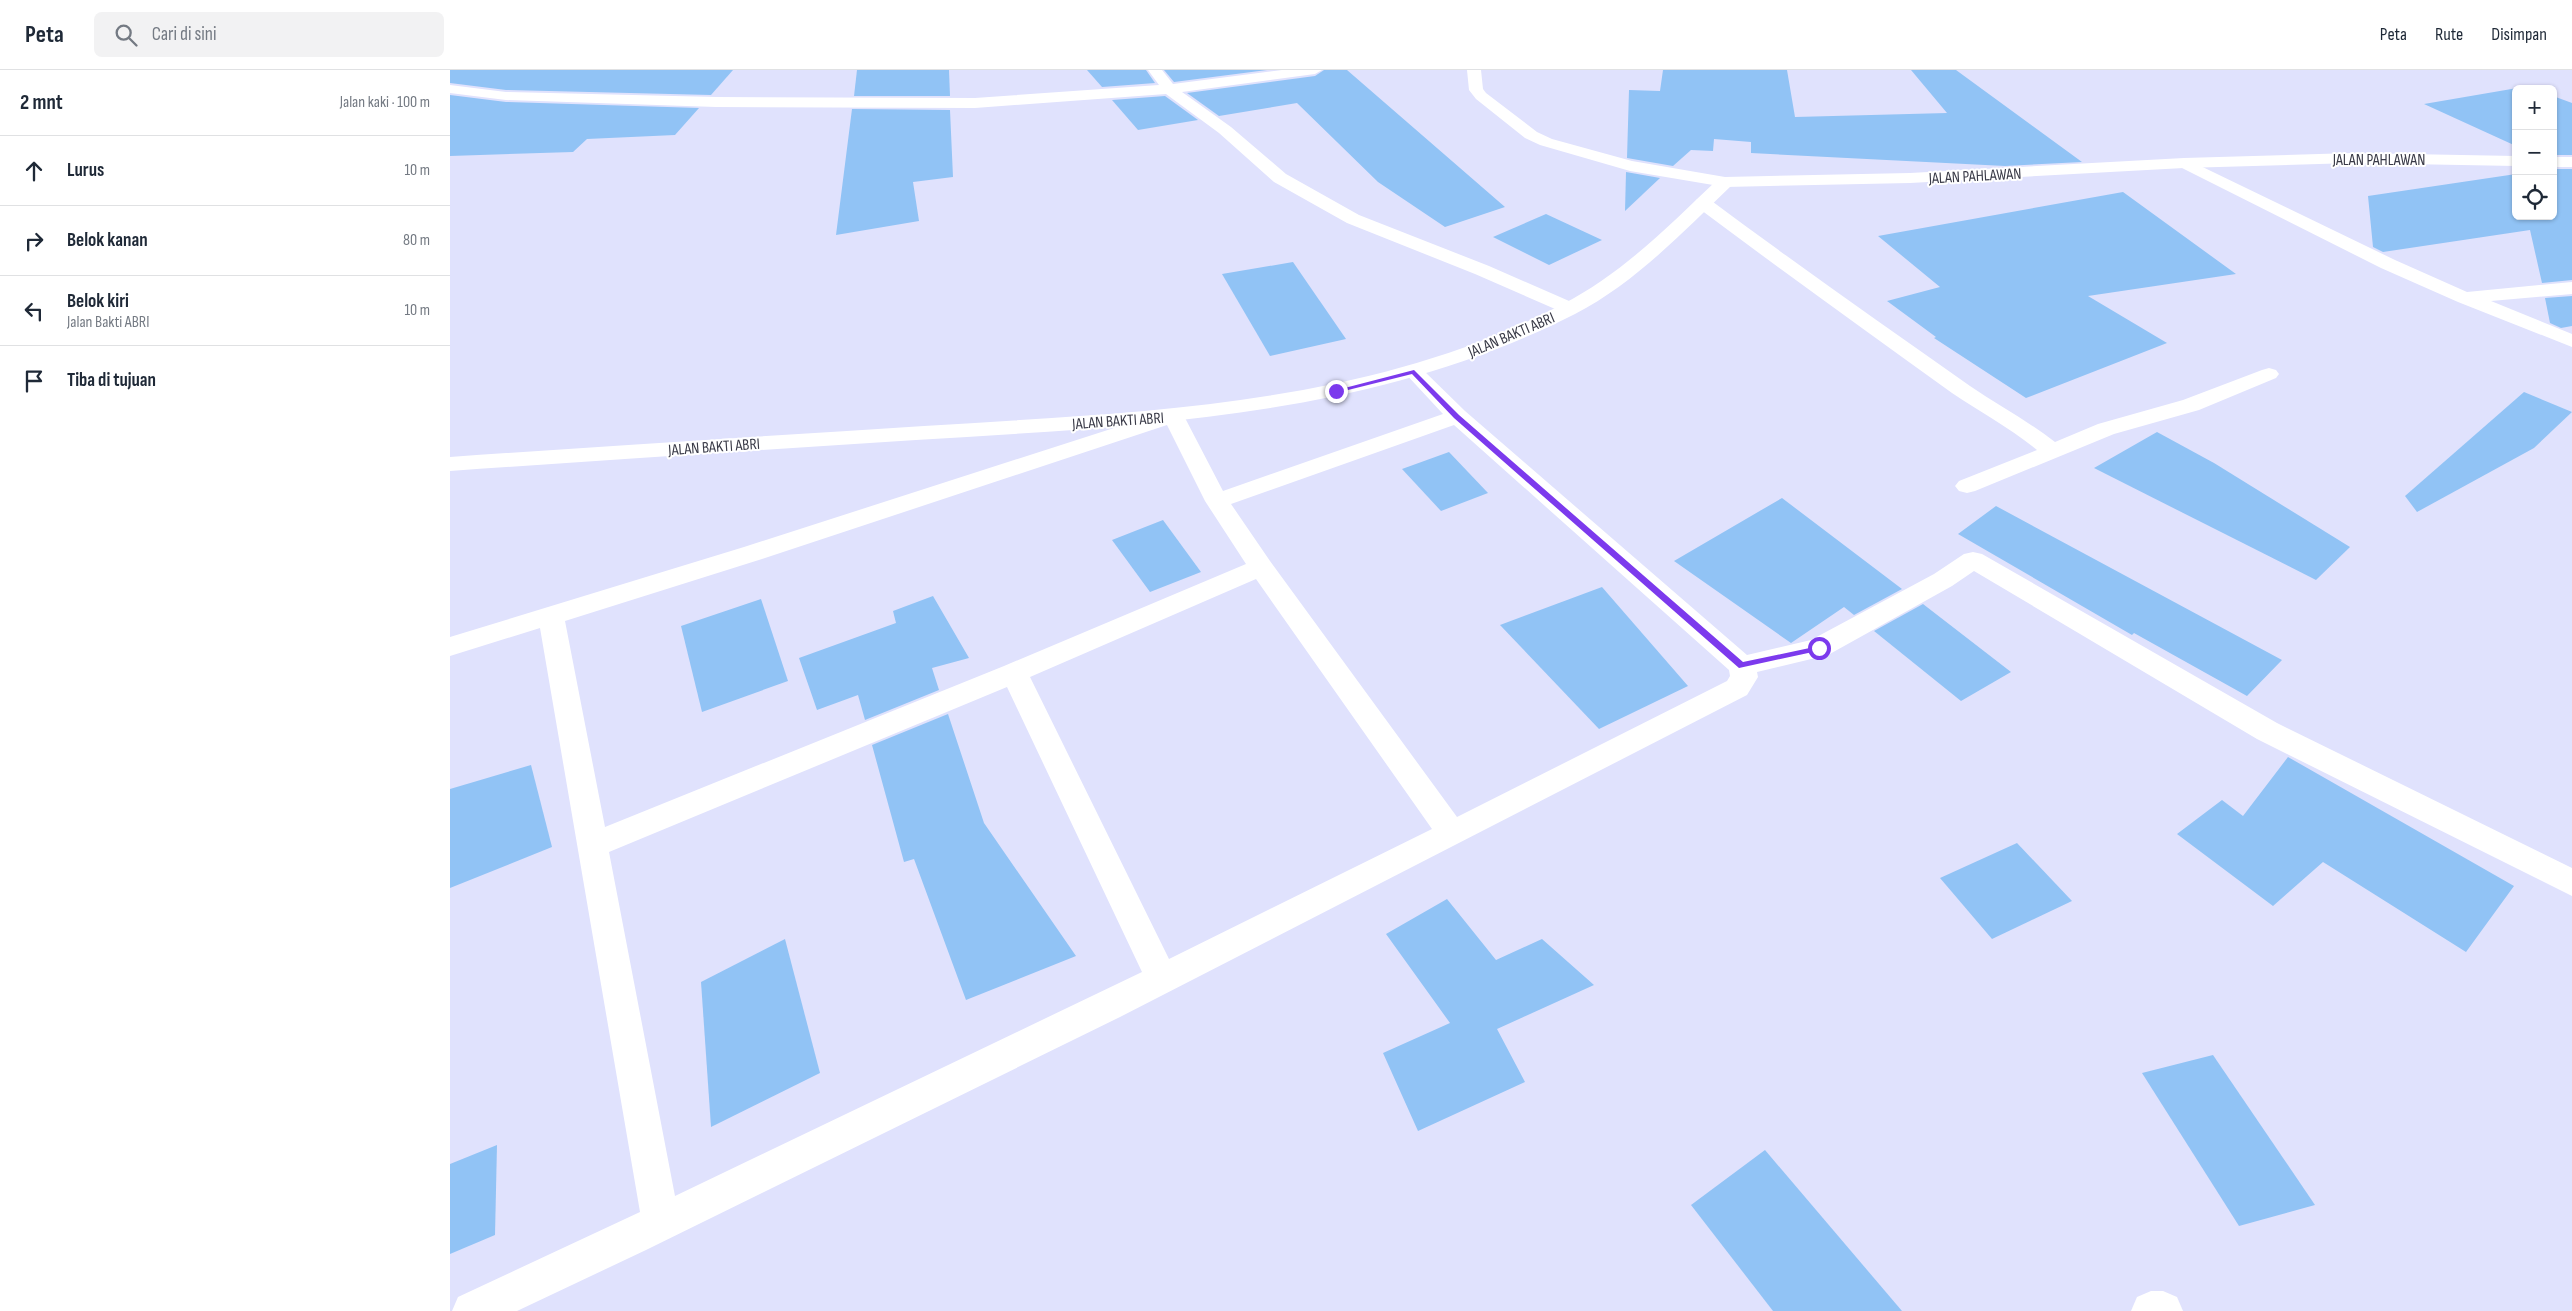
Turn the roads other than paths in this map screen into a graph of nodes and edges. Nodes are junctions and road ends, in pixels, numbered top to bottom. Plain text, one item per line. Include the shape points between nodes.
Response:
1 (1155, 70) edge
2 (1315, 70) edge
3 (1474, 70) edge
4 (450, 89) edge
5 (1169, 89) junction
6 (2512, 161) edge
7 (2557, 162) edge
8 (2572, 162) edge
9 (2184, 163) junction
10 (1725, 182) junction
11 (1703, 202) junction
12 (2572, 288) edge
13 (2465, 298) junction
14 (1569, 308) junction
15 (2572, 341) edge
16 (1414, 372) junction
17 (2269, 374) dead end
18 (1173, 416) junction
19 (1457, 416) junction
20 (2053, 451) junction
21 (450, 464) edge
22 (1967, 486) dead end
23 (1217, 501) junction
24 (1262, 567) junction
25 (551, 616) junction
26 (450, 647) edge
27 (1742, 666) junction
28 (1014, 673) junction
29 (1452, 834) junction
30 (593, 845) junction
31 (2572, 883) edge
32 (1161, 978) junction
33 (661, 1222) junction
34 (472, 1311) edge
35 (2151, 1311) edge
36 (2164, 1311) edge

1 - 5 main road
2 - 5 main road
3 - 10 main road, JALAN PAHLAWAN via 1476,90 1480,96 1546,142 1630,166
4 - 5 main road via 506,96 716,102 975,103
5 - 14 main road via 1225,130 1280,178 1353,219
6 - 9 main road, JALAN PAHLAWAN via 2352,158
7 - 8 main road
9 - 10 main road, JALAN PAHLAWAN via 1910,178
9 - 13 main road via 2388,264
10 - 11 main road, JALAN BAKTI ABRI
11 - 14 main road, JALAN BAKTI ABRI via 1626,274
11 - 20 main road via 1809,283
12 - 13 main road
13 - 15 main road
14 - 16 main road, JALAN BAKTI ABRI via 1484,347
16 - 18 main road, JALAN BAKTI ABRI via 1336,391
16 - 19 main road
17 - 20 main road via 2191,405 2106,429
18 - 21 main road, JALAN BAKTI ABRI
18 - 23 main road
18 - 25 main road
19 - 23 main road
19 - 27 main road
20 - 22 main road
23 - 24 main road
24 - 28 main road
24 - 29 main road
25 - 26 main road
25 - 30 main road
27 - 29 main road via 1744,676 1737,688
27 - 31 main road via 1819,648 1944,580 1973,560 2267,731
28 - 30 main road
28 - 32 main road
29 - 32 main road
30 - 33 main road
32 - 33 main road
33 - 34 main road
35 - 36 main road

